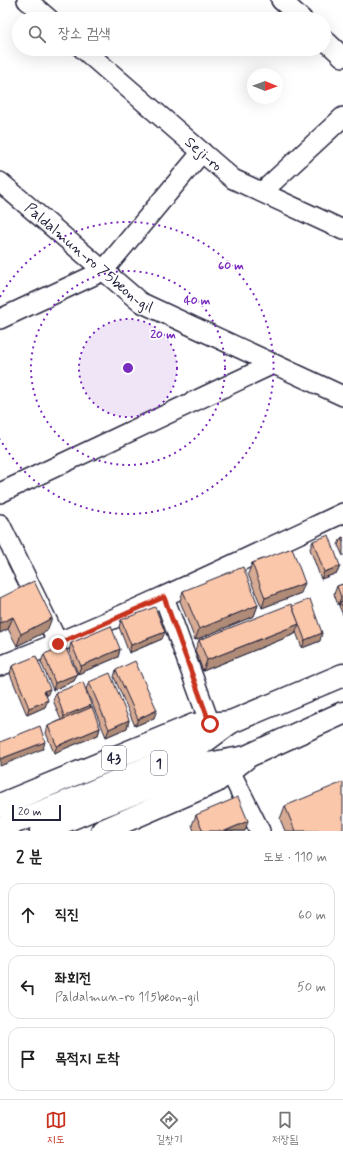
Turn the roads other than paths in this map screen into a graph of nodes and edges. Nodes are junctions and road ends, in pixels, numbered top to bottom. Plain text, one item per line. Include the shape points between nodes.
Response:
1 (27, 0) edge
2 (281, 0) edge
3 (41, 12) edge
4 (294, 12) edge
5 (331, 46) edge
6 (91, 56) edge
7 (343, 57) edge
8 (343, 117) edge
9 (202, 152) junction
10 (0, 182) edge
11 (262, 192) junction
12 (343, 230) edge
13 (103, 271) junction
14 (0, 319) edge
15 (273, 364) junction
16 (343, 396) edge
17 (0, 493) edge
18 (343, 513) edge
19 (0, 524) edge
20 (164, 597) junction
21 (58, 644) junction
22 (0, 666) edge
23 (343, 675) edge
24 (343, 714) edge
25 (220, 723) junction
26 (238, 764) junction
27 (85, 803) junction
28 (0, 806) edge
29 (0, 828) edge
30 (110, 829) edge
31 (42, 831) edge
32 (260, 831) edge

1 - 3 street
2 - 4 street
5 - 7 street
6 - 9 street, Seji-ro
8 - 11 street
9 - 11 street, Seji-ro via 233,179
9 - 13 street
10 - 13 street, Paldalmun-ro 75beon-gil
11 - 12 street, Seji-ro
13 - 14 street
13 - 15 street, Paldalmun-ro 75beon-gil via 140,302
15 - 16 street, Paldalmun-ro 75beon-gil
15 - 17 street
18 - 20 street
19 - 21 street
20 - 21 street
20 - 25 street
21 - 22 street
23 - 25 main road, 1
24 - 26 main road, 1
25 - 27 main road, 1 via 200,746
25 - 28 main road, 43 via 194,725
26 - 27 main road, 1 via 208,764
26 - 30 main road via 215,782
26 - 32 street
27 - 29 main road, 1
27 - 31 main road, 1

